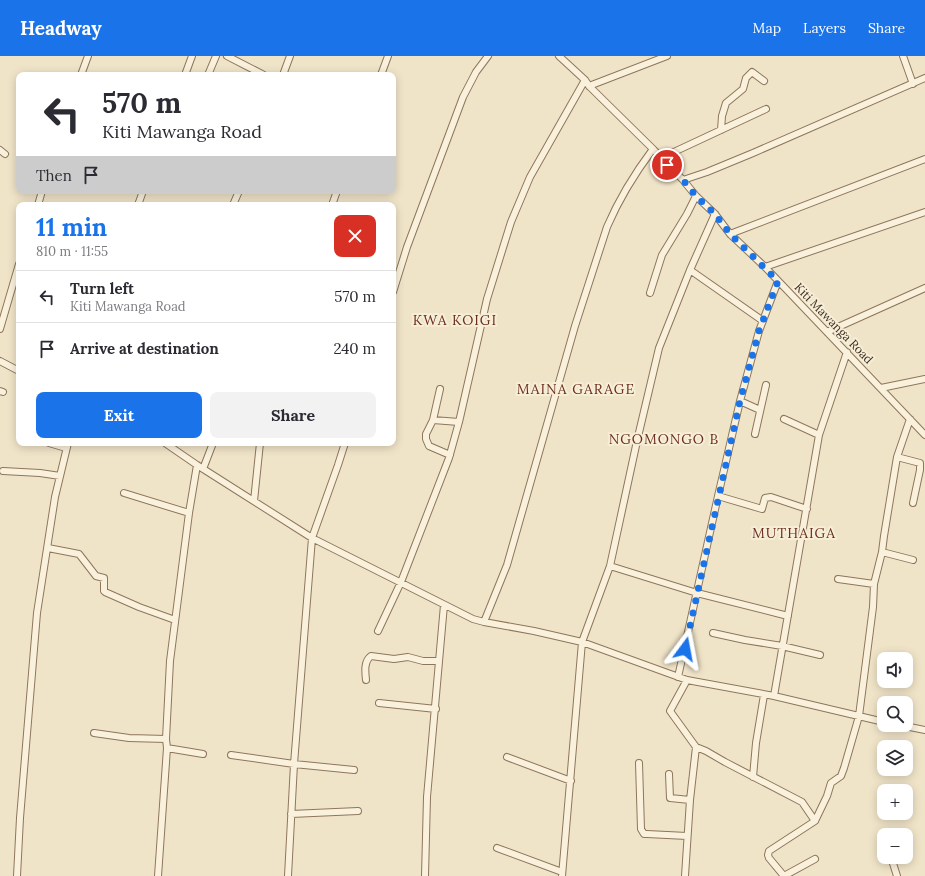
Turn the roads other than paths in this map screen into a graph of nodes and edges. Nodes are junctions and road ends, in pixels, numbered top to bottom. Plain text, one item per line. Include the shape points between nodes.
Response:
1 (88, 56) edge
2 (192, 56) edge
3 (216, 56) edge
4 (227, 56) edge
5 (290, 56) edge
6 (388, 56) edge
7 (488, 56) edge
8 (559, 56) edge
9 (667, 56) edge
10 (903, 56) edge
11 (658, 58) edge
12 (82, 72) edge
13 (186, 72) edge
14 (209, 72) edge
15 (258, 72) edge
16 (284, 72) edge
17 (382, 72) edge
18 (925, 78) edge
19 (584, 80) junction
20 (764, 81) dead end
21 (913, 84) junction
22 (589, 86) junction
23 (766, 109) dead end
24 (721, 130) junction
25 (653, 149) junction
26 (661, 158) junction
27 (925, 159) edge
28 (683, 180) junction
29 (696, 196) junction
30 (925, 212) edge
31 (715, 214) junction
32 (730, 234) junction
33 (765, 267) junction
34 (690, 270) junction
35 (16, 274) edge
36 (778, 281) junction
37 (396, 282) edge
38 (925, 288) edge
39 (650, 293) dead end
40 (763, 321) junction
41 (0, 329) edge
42 (827, 332) junction
43 (847, 352) junction
44 (0, 361) edge
45 (16, 369) edge
46 (925, 379) edge
47 (766, 385) dead end
48 (881, 388) junction
49 (440, 390) dead end
50 (740, 401) junction
51 (760, 410) junction
52 (910, 418) junction
53 (784, 419) dead end
54 (433, 420) junction
55 (459, 422) junction
56 (755, 434) dead end
57 (819, 435) junction
58 (925, 435) edge
59 (67, 446) edge
60 (169, 446) edge
61 (212, 446) edge
62 (260, 446) edge
63 (344, 446) edge
64 (450, 455) junction
65 (898, 457) junction
66 (197, 466) junction
67 (203, 469) junction
68 (3, 471) dead end
69 (60, 476) junction
70 (124, 493) dead end
71 (718, 496) junction
72 (254, 501) junction
73 (913, 503) dead end
74 (807, 510) junction
75 (189, 513) junction
76 (312, 538) junction
77 (48, 548) junction
78 (882, 552) junction
79 (913, 560) dead end
80 (610, 566) junction
81 (838, 579) dead end
82 (401, 582) junction
83 (874, 584) junction
84 (697, 593) junction
85 (444, 605) junction
86 (788, 616) junction
87 (175, 620) junction
88 (484, 622) junction
89 (378, 631) dead end
90 (713, 633) dead end
91 (582, 642) junction
92 (782, 646) junction
93 (820, 655) dead end
94 (439, 661) junction
95 (678, 677) junction
96 (366, 680) dead end
97 (687, 680) junction
98 (764, 695) junction
99 (774, 696) junction
100 (380, 703) dead end
101 (436, 709) junction
102 (859, 716) junction
103 (877, 720) edge
104 (913, 728) edge
105 (925, 730) edge
106 (94, 734) dead end
107 (166, 739) junction
108 (696, 747) junction
109 (167, 748) junction
110 (203, 754) dead end
111 (231, 755) dead end
112 (507, 756) dead end
113 (294, 764) junction
114 (639, 764) dead end
115 (354, 770) dead end
116 (669, 774) dead end
117 (753, 777) junction
118 (571, 781) junction
119 (690, 800) junction
120 (358, 811) dead end
121 (291, 814) junction
122 (815, 821) junction
123 (687, 836) junction
124 (497, 848) dead end
125 (815, 859) dead end
126 (893, 864) edge
127 (562, 874) edge
128 (18, 876) edge
129 (158, 876) edge
130 (288, 876) edge
131 (425, 876) edge
132 (685, 876) edge
133 (784, 876) edge
134 (897, 876) edge

1 - 12 street
2 - 13 street
3 - 14 street
4 - 15 street
5 - 16 street
6 - 17 street
7 - 37 street via 463,96
8 - 19 street, Kiti Mawanga Road
9 - 11 street
10 - 21 street
11 - 22 street
18 - 21 street
19 - 22 street, Kiti Mawanga Road
19 - 55 street via 530,176 510,222 487,299
20 - 24 street via 752,72 746,78 744,88 726,103
21 - 28 street via 753,153
22 - 25 street, Kiti Mawanga Road
23 - 24 street
24 - 26 street
25 - 26 street, Kiti Mawanga Road
25 - 88 street via 637,170 607,227 575,326 507,565
26 - 28 street, Kiti Mawanga Road
27 - 32 street
28 - 29 street, Kiti Mawanga Road
29 - 31 street, Kiti Mawanga Road
29 - 39 street via 662,256
30 - 33 street
31 - 32 street, Kiti Mawanga Road
31 - 34 street
32 - 33 street, Kiti Mawanga Road
33 - 36 street, Kiti Mawanga Road
34 - 40 street
34 - 80 street via 659,348
35 - 41 street
36 - 40 street
36 - 42 street, Kiti Mawanga Road
38 - 42 street
40 - 50 street
42 - 43 street, Kiti Mawanga Road
43 - 48 street, Kiti Mawanga Road
43 - 57 street
44 - 45 street
46 - 48 street
47 - 51 street
48 - 52 street, Kiti Mawanga Road
49 - 54 street
50 - 51 street
50 - 71 street
51 - 56 street
52 - 58 street, Kiti Mawanga Road
52 - 65 street
53 - 57 street
54 - 55 street
54 - 64 street via 426,434 427,443
55 - 64 street
57 - 74 street
59 - 69 street
60 - 66 street
61 - 67 street
62 - 72 street
63 - 76 street
64 - 82 street
65 - 73 street via 920,463
65 - 78 street
66 - 67 street
66 - 75 street
67 - 72 street
68 - 69 street
69 - 77 street
70 - 75 street
71 - 74 street via 762,509 765,498 771,497
71 - 84 street
72 - 76 street
74 - 86 street
75 - 87 street
76 - 82 street
76 - 113 street
77 - 87 street via 79,554 96,576 104,578 105,592
77 - 128 street via 37,613 20,818
78 - 79 street
78 - 83 street
80 - 84 street
80 - 91 street
81 - 83 street
82 - 85 street
82 - 89 street
83 - 102 street
84 - 86 street
84 - 95 street
85 - 88 street
85 - 94 street
86 - 92 street
87 - 107 street
88 - 91 street
90 - 92 street
91 - 95 street
91 - 118 street
92 - 93 street
92 - 99 street
94 - 96 street via 371,656 366,664
94 - 101 street
95 - 97 street
97 - 98 street
97 - 108 street via 670,711
98 - 99 street
98 - 117 street
99 - 102 street
100 - 101 street
101 - 131 street via 427,797
102 - 103 street
102 - 122 street via 843,772 831,783
104 - 105 street
106 - 107 street
107 - 109 street
108 - 117 street
108 - 119 street
109 - 110 street
109 - 129 street
111 - 113 street
112 - 118 street
113 - 115 street
113 - 121 street
114 - 123 street via 642,832
116 - 119 street via 670,798
117 - 122 street via 802,802
118 - 127 street
119 - 123 street
120 - 121 street
121 - 130 street
122 - 133 street via 769,851 769,858
123 - 132 street
124 - 127 street
125 - 133 street
126 - 134 street

